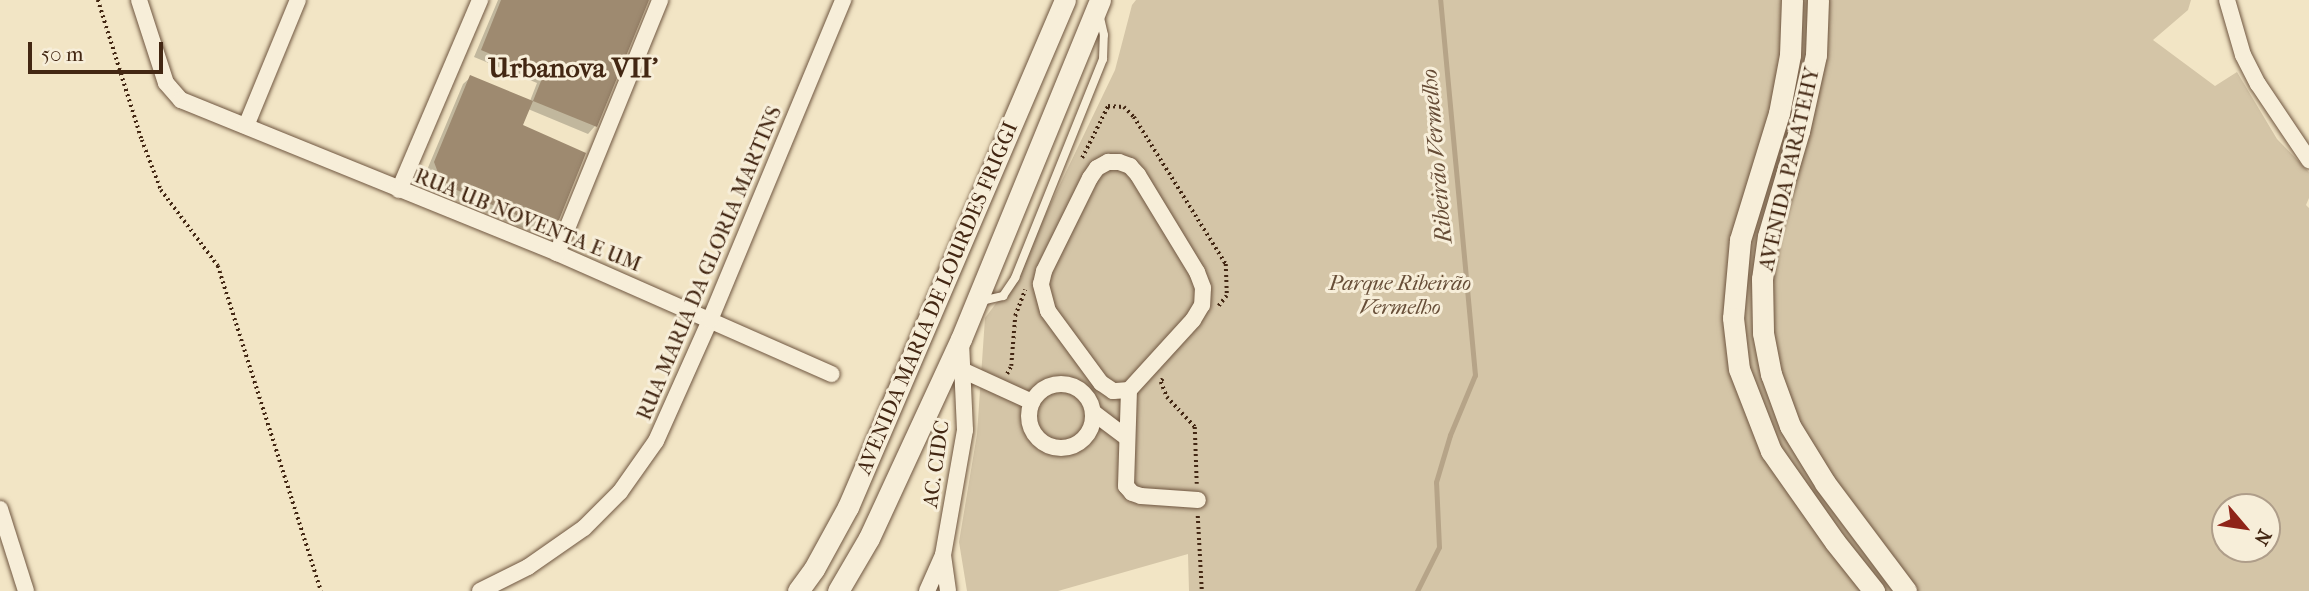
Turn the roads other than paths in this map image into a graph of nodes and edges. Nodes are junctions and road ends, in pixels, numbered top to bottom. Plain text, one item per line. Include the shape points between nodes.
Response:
1 (139, 0) edge
2 (298, 0) edge
3 (480, 0) edge
4 (660, 0) edge
5 (843, 0) edge
6 (1065, 0) edge
7 (1792, 0) edge
8 (1818, 0) edge
9 (2227, 0) edge
10 (1099, 4) edge
11 (246, 126) junction
12 (2309, 160) edge
13 (399, 190) junction
14 (557, 253) junction
15 (710, 320) junction
16 (961, 339) junction
17 (962, 370) junction
18 (831, 374) dead end
19 (1101, 383) junction
20 (1129, 390) junction
21 (1087, 396) junction
22 (1032, 402) junction
23 (1094, 413) junction
24 (1126, 437) junction
25 (1198, 500) road end
26 (0, 509) edge
27 (943, 555) junction
28 (8, 556) edge
29 (26, 591) edge
30 (480, 591) edge
31 (798, 591) edge
32 (838, 591) edge
33 (927, 591) edge
34 (948, 591) edge
35 (1874, 591) edge
36 (1906, 591) edge

1 - 11 street, RUA UB NOVENTA E UM via 170,89 181,100
2 - 11 street
3 - 13 street
4 - 14 street
5 - 15 street, RUA MARIA DA GLORIA MARTINS
6 - 31 street, AVENIDA MARIA DE LOURDES FRIGGI via 848,507
7 - 35 street, AVENIDA PARATEHY via 1790,55 1779,113 1740,240 1733,318 1740,369 1771,451
8 - 36 street, AVENIDA PARATEHY via 1816,55 1768,236 1762,279 1763,333 1771,374 1790,426 1825,483
9 - 12 street via 2236,36 2258,84
10 - 16 street, AVENIDA MARIA DE LOURDES FRIGGI
11 - 13 street, RUA UB NOVENTA E UM
13 - 14 street, RUA UB NOVENTA E UM
14 - 15 street, RUA UB NOVENTA E UM
15 - 18 street, RUA UB NOVENTA E UM
15 - 30 street, RUA MARIA DA GLORIA MARTINS via 661,431 620,492 556,550
16 - 17 street, AC. CIDC
16 - 32 street, AVENIDA MARIA DE LOURDES FRIGGI via 869,538
17 - 22 street
17 - 27 street, AC. CIDC via 965,430
19 - 20 street via 1113,391
19 - 20 street via 1048,311 1041,284 1090,177 1108,162 1119,162 1138,175 1203,288 1202,305 1193,320
19 - 21 street
20 - 24 street
21 - 22 street via 1072,386 1054,384
21 - 23 street
22 - 23 street via 1031,429 1050,447 1077,445 1090,431
23 - 24 street
24 - 25 street via 1124,476 1132,493
26 - 28 street
27 - 33 street, AC. CIDC
27 - 34 street
28 - 29 street

